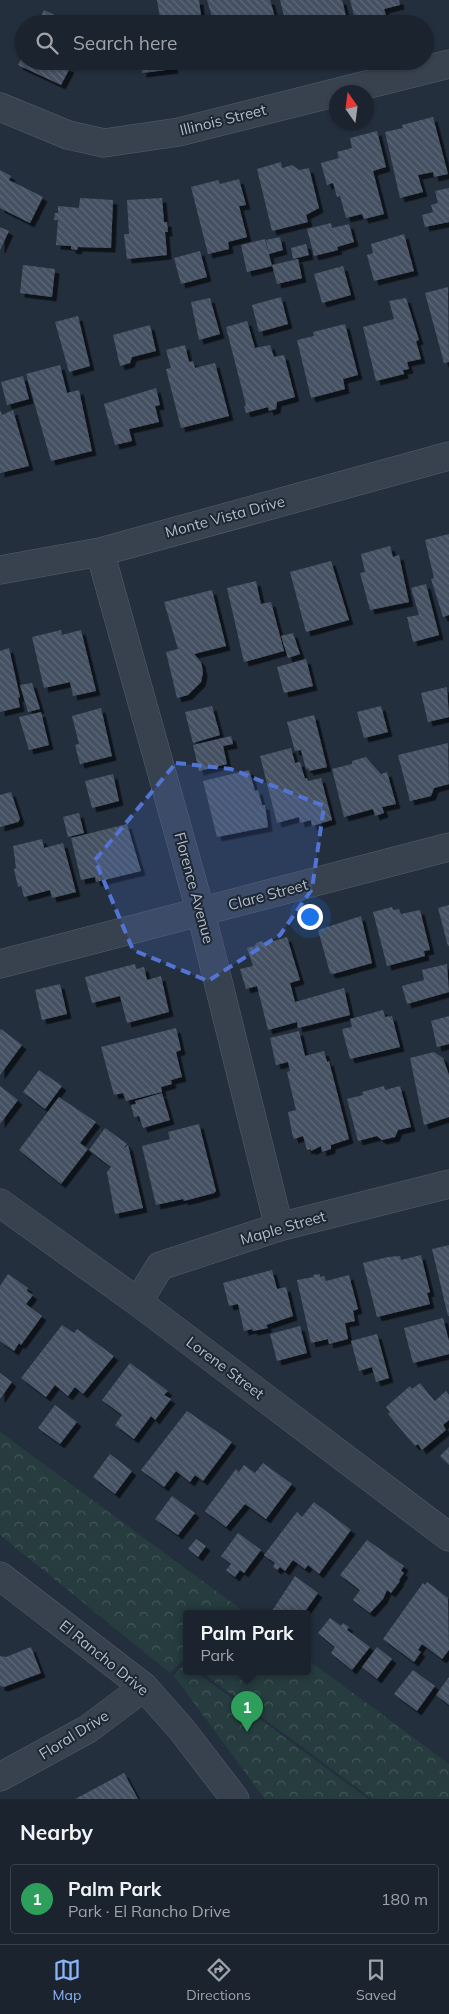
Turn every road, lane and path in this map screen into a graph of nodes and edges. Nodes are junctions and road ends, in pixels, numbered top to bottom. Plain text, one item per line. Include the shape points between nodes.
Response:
1 (449, 64) edge
2 (434, 68) edge
3 (425, 70) edge
4 (0, 107) edge
5 (449, 456) edge
6 (100, 552) junction
7 (0, 570) edge
8 (449, 847) edge
9 (201, 912) junction
10 (0, 964) edge
11 (449, 1184) edge
12 (0, 1203) edge
13 (279, 1227) junction
14 (138, 1302) junction
15 (449, 1537) edge
16 (0, 1576) edge
17 (144, 1687) junction
18 (0, 1778) edge
19 (235, 1799) edge

1 - 2 street, Illinois Street
3 - 4 street, Illinois Street via 180,132 104,143 68,135
5 - 6 street, Monte Vista Drive
6 - 7 street, Monte Vista Drive
6 - 9 street, Florence Avenue
8 - 9 street, Clare Street
9 - 10 street, Clare Street
9 - 13 street, Florence Avenue
11 - 13 street, Maple Street
12 - 14 street, Lorene Street
13 - 14 street, Maple Street via 160,1266
14 - 15 street, Lorene Street
16 - 17 street, El Rancho Drive
17 - 18 street, Floral Drive via 88,1729
17 - 19 street, El Rancho Drive

